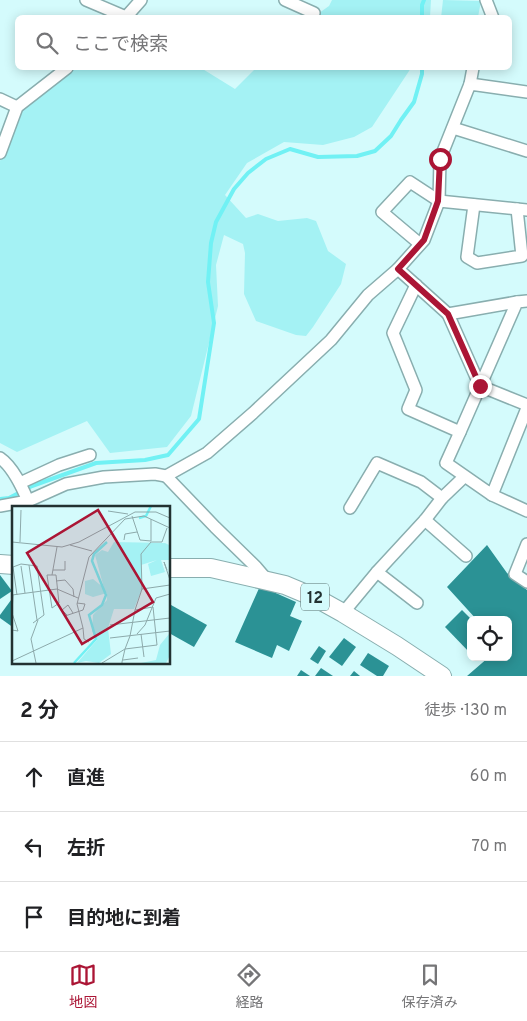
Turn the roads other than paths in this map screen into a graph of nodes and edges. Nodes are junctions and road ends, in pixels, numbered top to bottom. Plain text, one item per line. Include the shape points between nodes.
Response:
1 (86, 0) edge
2 (141, 0) edge
3 (286, 0) edge
4 (486, 0) edge
5 (314, 13) dead end
6 (120, 15) edge
7 (127, 15) edge
8 (492, 15) edge
9 (64, 70) edge
10 (473, 70) edge
11 (470, 84) junction
12 (527, 92) edge
13 (0, 99) edge
14 (17, 106) junction
15 (453, 128) junction
16 (527, 151) edge
17 (0, 153) edge
18 (438, 201) junction
19 (474, 205) junction
20 (522, 209) edge
21 (420, 244) junction
22 (398, 269) junction
23 (416, 285) junction
24 (522, 302) edge
25 (448, 314) junction
26 (480, 386) junction
27 (527, 407) edge
28 (460, 432) junction
29 (90, 456) dead end
30 (0, 458) edge
31 (166, 476) junction
32 (464, 476) junction
33 (20, 483) junction
34 (492, 495) junction
35 (442, 498) junction
36 (28, 501) junction
37 (0, 506) edge
38 (350, 508) dead end
39 (527, 511) edge
40 (425, 520) junction
41 (527, 544) edge
42 (466, 556) dead end
43 (170, 568) edge
44 (377, 572) junction
45 (268, 581) junction
46 (527, 582) edge
47 (417, 603) dead end
48 (343, 613) junction
49 (442, 676) edge

1 - 6 street
2 - 7 street
3 - 5 street
4 - 8 street
9 - 14 street
10 - 11 street
11 - 12 street
11 - 15 street
13 - 14 street
14 - 17 street
15 - 16 street
15 - 18 street via 440,159
18 - 19 street
18 - 21 street
18 - 21 street via 410,182 382,212
19 - 20 street
19 - 20 street via 468,257 477,264 522,256
21 - 22 street
22 - 23 street
22 - 31 street via 368,295 331,340 253,412 207,453
23 - 25 street
23 - 28 street via 393,332 416,390 408,408
24 - 25 street
24 - 26 street
25 - 26 street
26 - 27 street
26 - 28 street
27 - 34 street
28 - 32 street via 446,462
29 - 33 street via 59,465
30 - 33 street
31 - 36 street via 104,477 66,484
31 - 45 street
32 - 34 street
32 - 35 street
33 - 36 street
34 - 39 street
35 - 38 street via 420,482 377,463
35 - 40 street
36 - 37 street
40 - 42 street
40 - 44 street
41 - 46 street via 515,574
43 - 45 main road, 12 via 211,568
44 - 47 street
44 - 48 street
45 - 48 main road, 12 via 316,598
48 - 49 main road, 12

